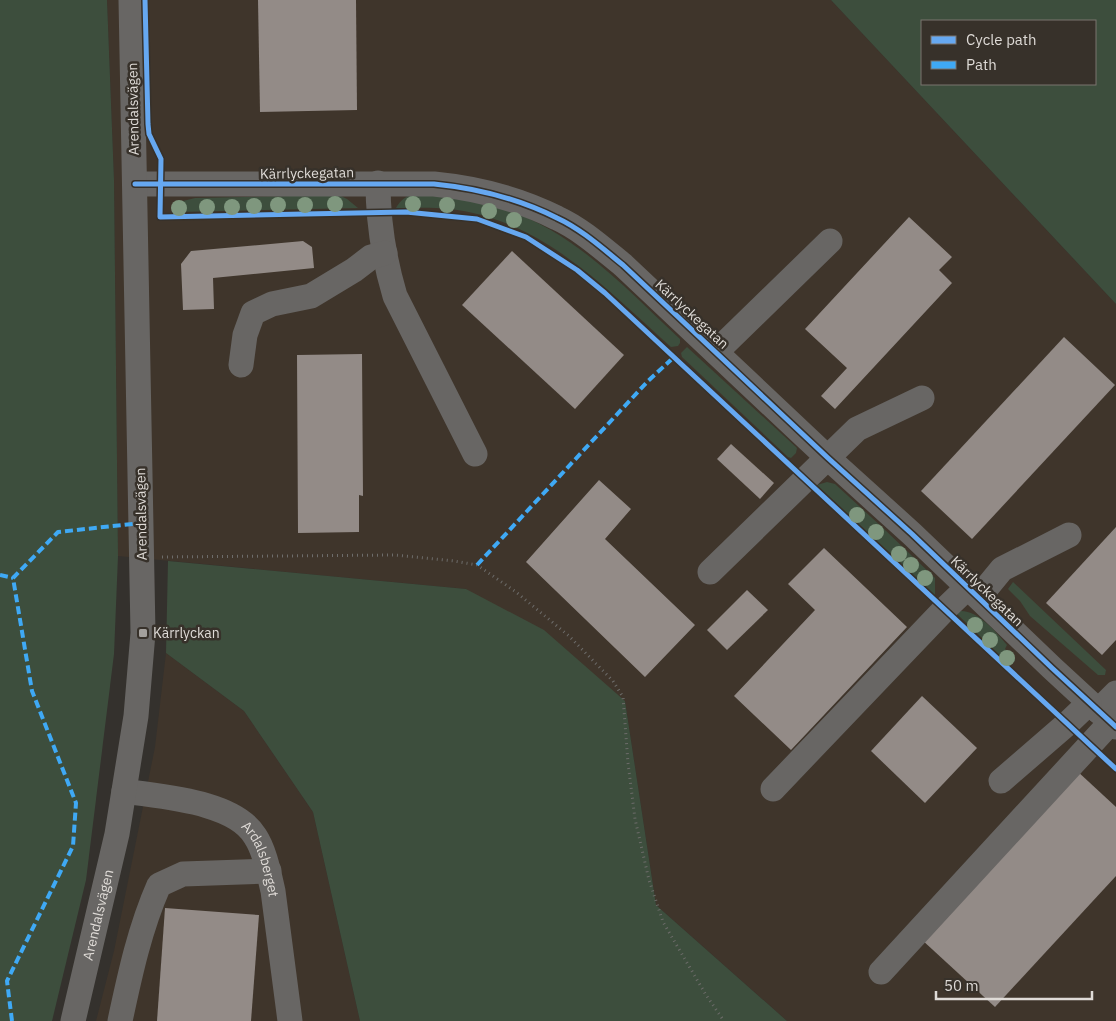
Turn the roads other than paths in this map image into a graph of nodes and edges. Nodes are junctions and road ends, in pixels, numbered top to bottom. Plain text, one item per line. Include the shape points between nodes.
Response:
1 (131, 0) edge
2 (378, 183) junction
3 (135, 184) junction
4 (830, 241) dead end
5 (385, 253) junction
6 (716, 352) junction
7 (241, 365) dead end
8 (922, 398) dead end
9 (474, 454) dead end
10 (828, 458) junction
11 (1069, 535) dead end
12 (710, 572) dead end
13 (973, 592) junction
14 (1116, 693) edge
15 (1104, 716) edge
16 (1002, 781) dead end
17 (773, 789) dead end
18 (124, 791) junction
19 (269, 871) junction
20 (881, 972) dead end
21 (73, 1021) edge
22 (120, 1021) edge
23 (290, 1021) edge

1 - 3 street, Arendalsvägen
2 - 3 street, Kärrlyckegatan
2 - 5 street via 378,212
2 - 6 street, Kärrlyckegatan via 464,187 557,218 623,265
3 - 18 street, Arendalsvägen via 143,633 136,716
4 - 6 street
5 - 7 street via 371,257 311,296 272,304 253,314 245,335
5 - 9 street via 395,296
6 - 10 street, Kärrlyckegatan
8 - 10 street via 857,429
10 - 12 street
10 - 13 street, Kärrlyckegatan
11 - 13 street via 1002,570
13 - 15 street, Kärrlyckegatan
13 - 17 street via 944,610
14 - 15 street
15 - 16 street via 1068,723
15 - 20 street
18 - 19 street, Ardalsberget via 192,802 235,817 256,837
18 - 21 street, Arendalsvägen
19 - 22 street via 183,874 159,884 146,914
19 - 23 street, Ardalsberget

